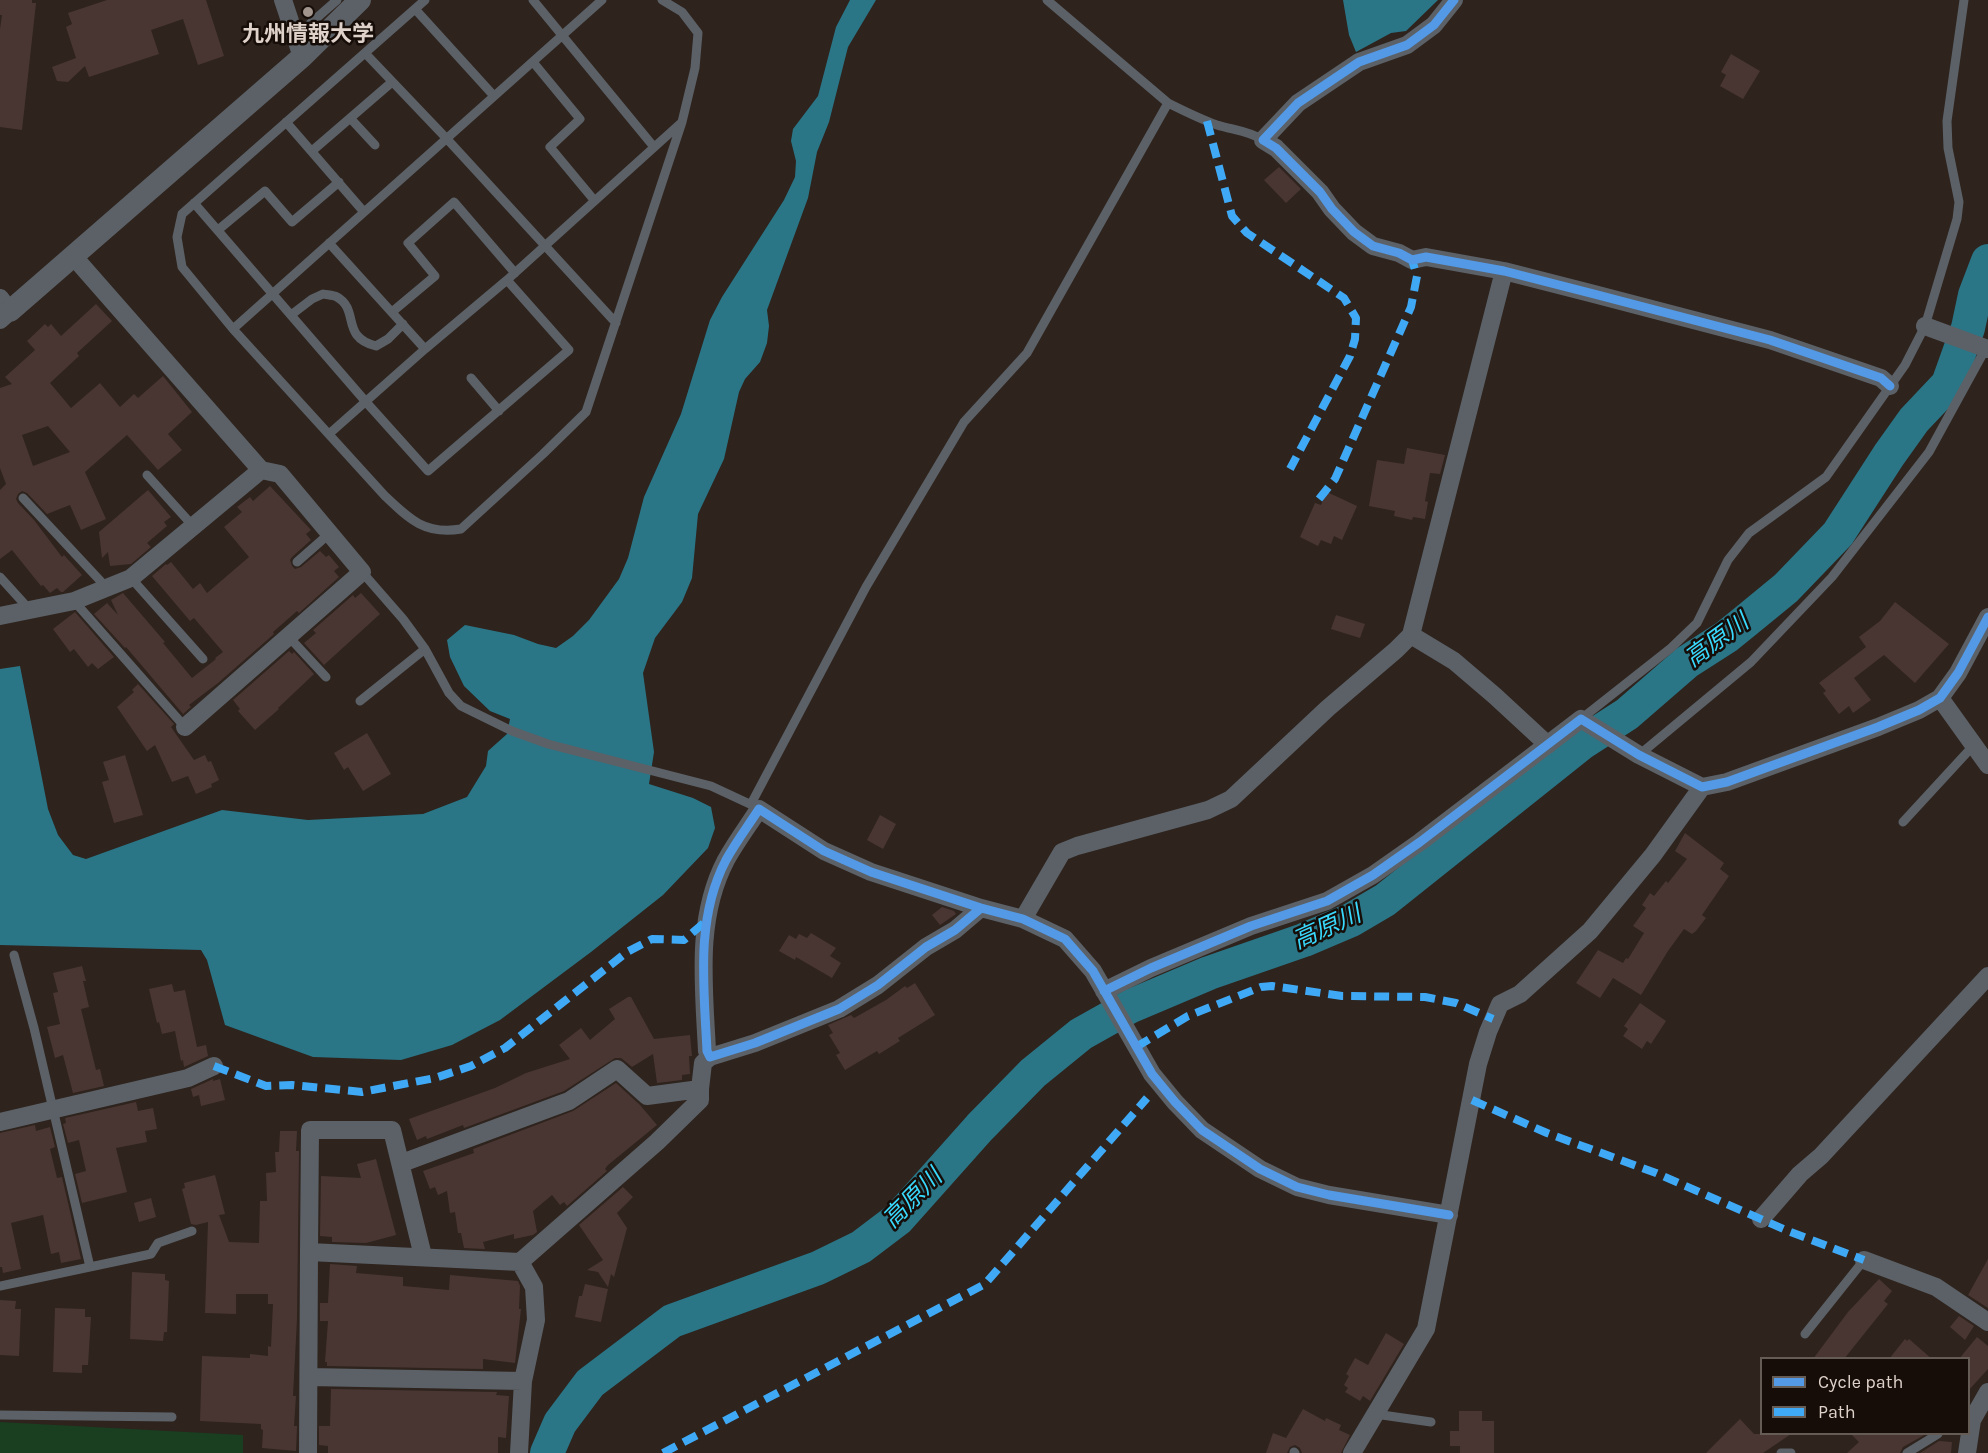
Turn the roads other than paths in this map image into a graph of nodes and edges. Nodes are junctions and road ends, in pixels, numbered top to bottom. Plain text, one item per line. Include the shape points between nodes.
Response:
1 (283, 0) edge
2 (337, 0) edge
3 (360, 0) edge
4 (425, 0) edge
5 (533, 0) edge
6 (602, 0) edge
7 (662, 0) edge
8 (1047, 0) edge
9 (1454, 0) edge
10 (1964, 0) edge
11 (415, 9) junction
12 (562, 35) junction
13 (298, 47) junction
14 (364, 53) junction
15 (533, 62) junction
16 (392, 82) junction
17 (494, 96) junction
18 (1168, 102) junction
19 (351, 118) junction
20 (286, 122) junction
21 (682, 122) junction
22 (447, 139) junction
23 (1263, 140) junction
24 (375, 145) dead end
25 (654, 147) junction
26 (312, 151) junction
27 (339, 183) junction
28 (594, 200) junction
29 (194, 203) junction
30 (364, 212) junction
31 (218, 230) junction
32 (329, 243) junction
33 (545, 245) junction
34 (74, 257) junction
35 (1504, 271) junction
36 (515, 273) junction
37 (507, 280) junction
38 (273, 294) junction
39 (4, 309) edge
40 (392, 312) junction
41 (291, 315) junction
42 (616, 323) junction
43 (403, 324) junction
44 (1925, 326) junction
45 (234, 329) junction
46 (1987, 346) edge
47 (425, 349) junction
48 (471, 378) dead end
49 (1890, 386) junction
50 (366, 402) junction
51 (499, 411) junction
52 (329, 434) junction
53 (261, 470) junction
54 (147, 475) dead end
55 (23, 498) dead end
56 (193, 526) junction
57 (330, 533) junction
58 (297, 562) dead end
59 (362, 572) junction
60 (0, 576) edge
61 (131, 578) junction
62 (107, 588) junction
63 (74, 600) junction
64 (29, 609) junction
65 (0, 616) edge
66 (1988, 617) edge
67 (1411, 635) junction
68 (288, 636) junction
69 (425, 649) junction
70 (203, 659) dead end
71 (326, 677) dead end
72 (1940, 698) junction
73 (360, 700) dead end
74 (1581, 719) junction
75 (185, 727) joint
76 (1548, 745) junction
77 (1973, 746) junction
78 (1639, 755) junction
79 (1988, 765) edge
80 (1702, 787) junction
81 (755, 807) junction
82 (1903, 822) dead end
83 (981, 908) junction
84 (1023, 919) junction
85 (14, 955) dead end
86 (1988, 976) edge
87 (1104, 991) junction
88 (710, 1057) junction
89 (214, 1066) dead end
90 (700, 1089) junction
91 (53, 1109) junction
92 (0, 1122) edge
93 (402, 1163) junction
94 (1449, 1215) junction
95 (1761, 1219) dead end
96 (192, 1231) dead end
97 (309, 1252) junction
98 (423, 1256) junction
99 (1864, 1260) joint
100 (520, 1262) junction
101 (90, 1267) junction
102 (0, 1286) edge
103 (1988, 1322) edge
104 (1805, 1334) dead end
105 (309, 1377) junction
106 (523, 1381) junction
107 (1988, 1392) edge
108 (1375, 1414) junction
109 (0, 1415) edge
110 (172, 1417) dead end
111 (1970, 1420) edge
112 (1431, 1422) dead end
113 (1936, 1435) edge
114 (1969, 1435) edge
115 (308, 1453) edge
116 (519, 1453) edge
117 (1352, 1453) edge
118 (1781, 1453) edge
119 (1791, 1453) edge
120 (1907, 1453) edge
121 (1967, 1453) edge

1 - 13 street
2 - 13 lane
3 - 13 street
4 - 11 lane
5 - 12 lane
6 - 12 lane
7 - 21 lane via 682,12 698,33 695,68
8 - 18 lane
9 - 23 street via 1434,25 1407,45 1359,62 1298,103
10 - 44 lane via 1947,121 1959,202 1957,219
11 - 14 lane
11 - 17 lane
12 - 15 lane
12 - 25 lane
13 - 34 street
14 - 16 lane
14 - 20 lane
15 - 17 lane
15 - 28 lane via 580,118 550,147
16 - 19 lane
16 - 22 lane
17 - 22 lane
18 - 23 lane via 1197,118
18 - 81 lane via 1027,353 964,422 866,586
19 - 24 lane
19 - 26 lane
20 - 26 lane
20 - 29 lane
21 - 25 lane
21 - 42 lane
22 - 30 lane
22 - 33 lane
23 - 35 street via 1276,148 1320,192 1332,210 1372,246 1412,260 1426,257
25 - 28 lane
26 - 27 lane
27 - 30 lane
27 - 31 lane via 292,222 265,191
28 - 33 lane
29 - 31 lane
29 - 45 lane via 182,214 177,237 182,267
30 - 32 lane
31 - 38 lane
32 - 38 lane
32 - 40 lane
33 - 36 lane
33 - 42 lane
34 - 39 street
34 - 53 street
35 - 49 street via 1770,340 1881,378
35 - 67 street
36 - 37 lane
36 - 40 lane via 454,202 408,243 435,276
37 - 47 lane
37 - 51 lane via 569,350
38 - 41 lane
38 - 45 lane
40 - 43 lane
41 - 43 lane via 323,294 337,297 345,306 355,335 376,346
41 - 50 lane
42 - 52 lane via 586,412 461,529 428,529 408,517
43 - 47 lane
44 - 46 street
44 - 49 lane
45 - 52 lane
46 - 78 lane via 1929,452 1832,577 1751,662
47 - 50 lane
48 - 51 lane
49 - 74 lane via 1826,477 1749,533 1728,560 1697,623
50 - 51 lane via 428,471
50 - 52 lane
53 - 56 street
53 - 57 street via 280,474
54 - 56 lane
55 - 62 lane
56 - 61 street
57 - 58 lane
57 - 59 street
59 - 68 street
59 - 69 lane
60 - 64 lane
61 - 62 street
61 - 70 lane
62 - 63 street
63 - 64 street
63 - 75 lane
64 - 65 street
66 - 72 street
67 - 76 street via 1454,661
67 - 84 street via 1231,799 1208,810 1062,852
68 - 71 lane
68 - 75 street
69 - 73 lane
69 - 81 lane via 449,693 461,706 512,731 711,786
72 - 77 street
72 - 80 street via 1878,727 1727,782
74 - 76 street
74 - 78 street
76 - 87 street via 1373,875 1336,896 1251,926
77 - 79 street
77 - 82 lane
78 - 80 street
80 - 94 street via 1653,855 1590,931 1520,994 1500,1004 1478,1064
81 - 83 street via 824,851 871,872
81 - 88 street via 726,861 706,921 703,955
83 - 84 street
83 - 88 street via 878,985 839,1009
84 - 87 street via 1065,939 1093,971
85 - 91 lane
86 - 95 street
87 - 94 street via 1152,1074 1175,1102 1202,1130 1260,1169 1297,1187 1329,1195
88 - 90 street via 703,1063
89 - 91 street via 188,1078
90 - 93 street via 647,1096 616,1069 569,1101
90 - 100 street via 700,1100 657,1142
91 - 92 street
91 - 101 lane
93 - 97 street via 392,1130 310,1130
93 - 98 street
94 - 108 street via 1426,1329
96 - 101 lane via 158,1243 151,1254
97 - 98 street
97 - 105 street
98 - 100 street
99 - 103 street via 1936,1287
99 - 104 lane
100 - 106 street via 534,1287 536,1320
101 - 102 lane
105 - 106 street
105 - 115 street
106 - 116 street
107 - 111 street
108 - 112 lane
108 - 117 street
109 - 110 lane
113 - 120 lane
114 - 121 street
118 - 119 lane

